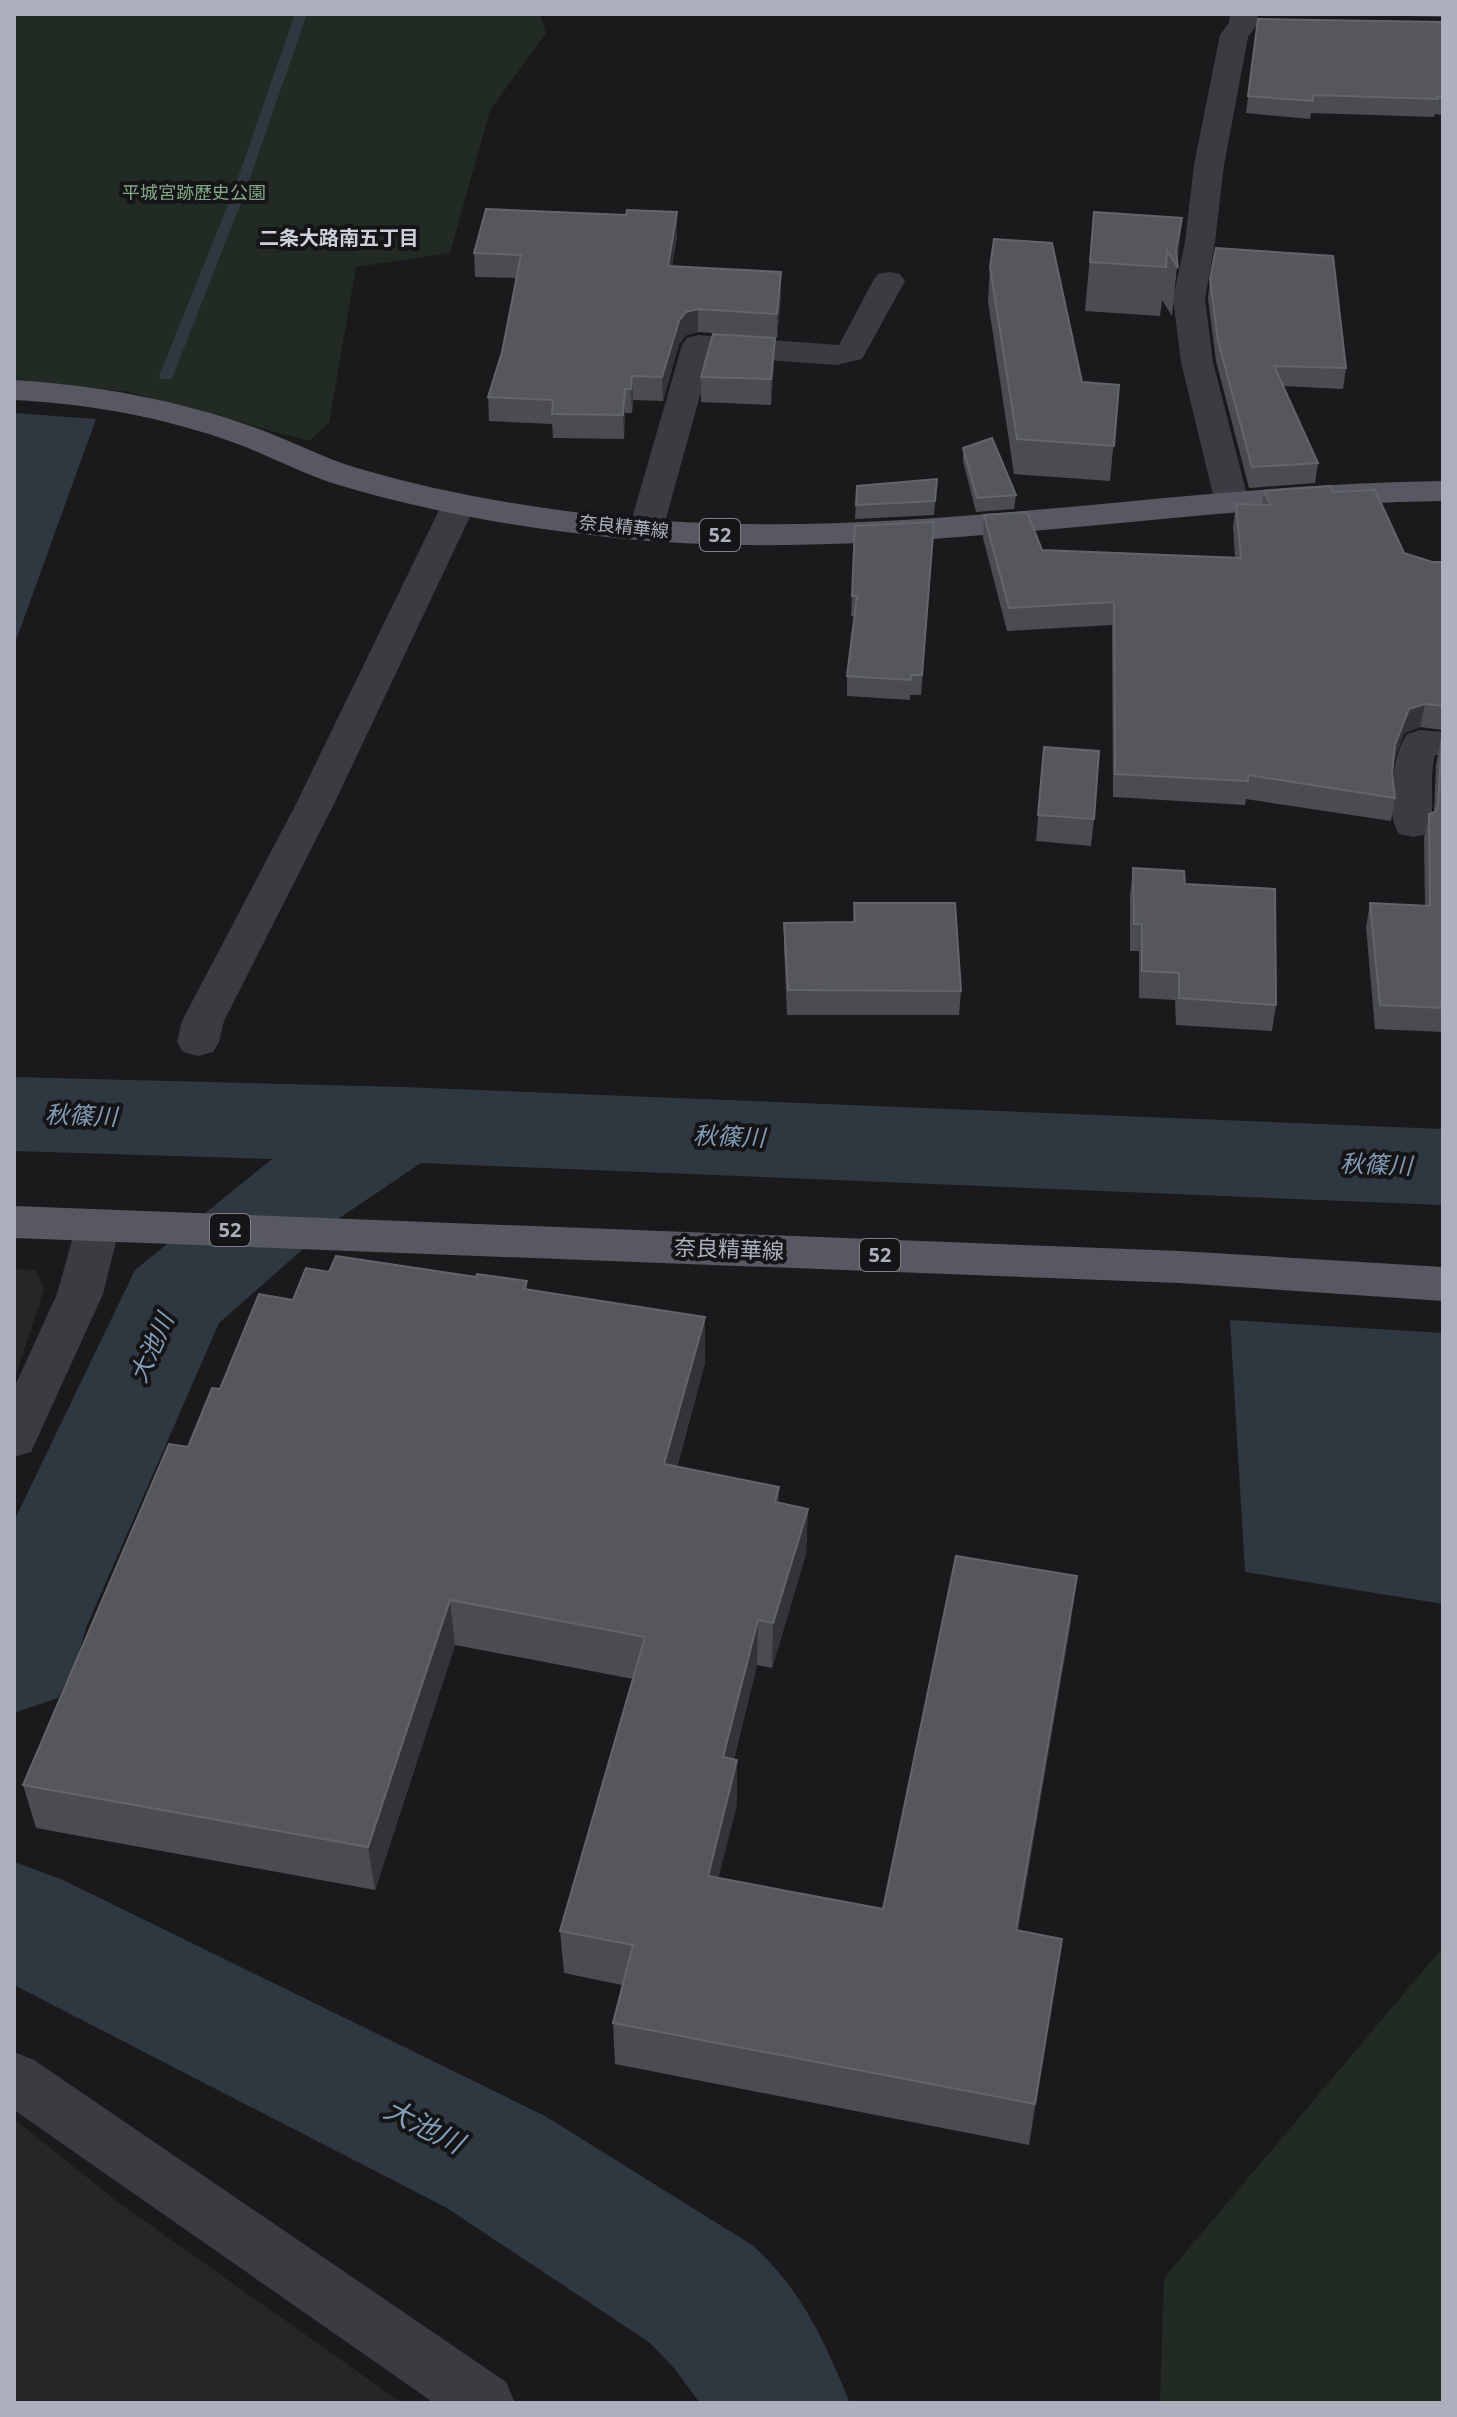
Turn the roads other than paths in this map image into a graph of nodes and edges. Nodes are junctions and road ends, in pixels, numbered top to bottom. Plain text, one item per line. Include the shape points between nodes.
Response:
1 (1253, 21) edge
2 (889, 281) dead end
3 (14, 390) edge
4 (1443, 491) edge
5 (1231, 499) junction
6 (459, 504) junction
7 (646, 529) junction
8 (1443, 744) edge
9 (1413, 825) dead end
10 (198, 1042) dead end
11 (14, 1222) edge
12 (98, 1226) junction
13 (1443, 1284) edge
14 (14, 1439) edge
15 (14, 2078) edge
16 (485, 2403) edge

1 - 5 street via 1234,35 1189,299 1197,362
2 - 7 street via 851,352 698,345
3 - 6 main road, 奈良精華線 / 52 via 75,392 149,405 274,446 339,474
4 - 5 main road, 奈良精華線 / 52
5 - 7 main road, 奈良精華線 / 52 via 1070,518 838,535 708,535
6 - 7 main road, 奈良精華線 / 52
6 - 10 street via 315,804 203,1021
8 - 9 street via 1420,742 1411,773
11 - 12 main road, 奈良精華線 / 52
12 - 13 main road, 奈良精華線 / 52 via 1180,1267
12 - 14 street via 80,1294
15 - 16 street

